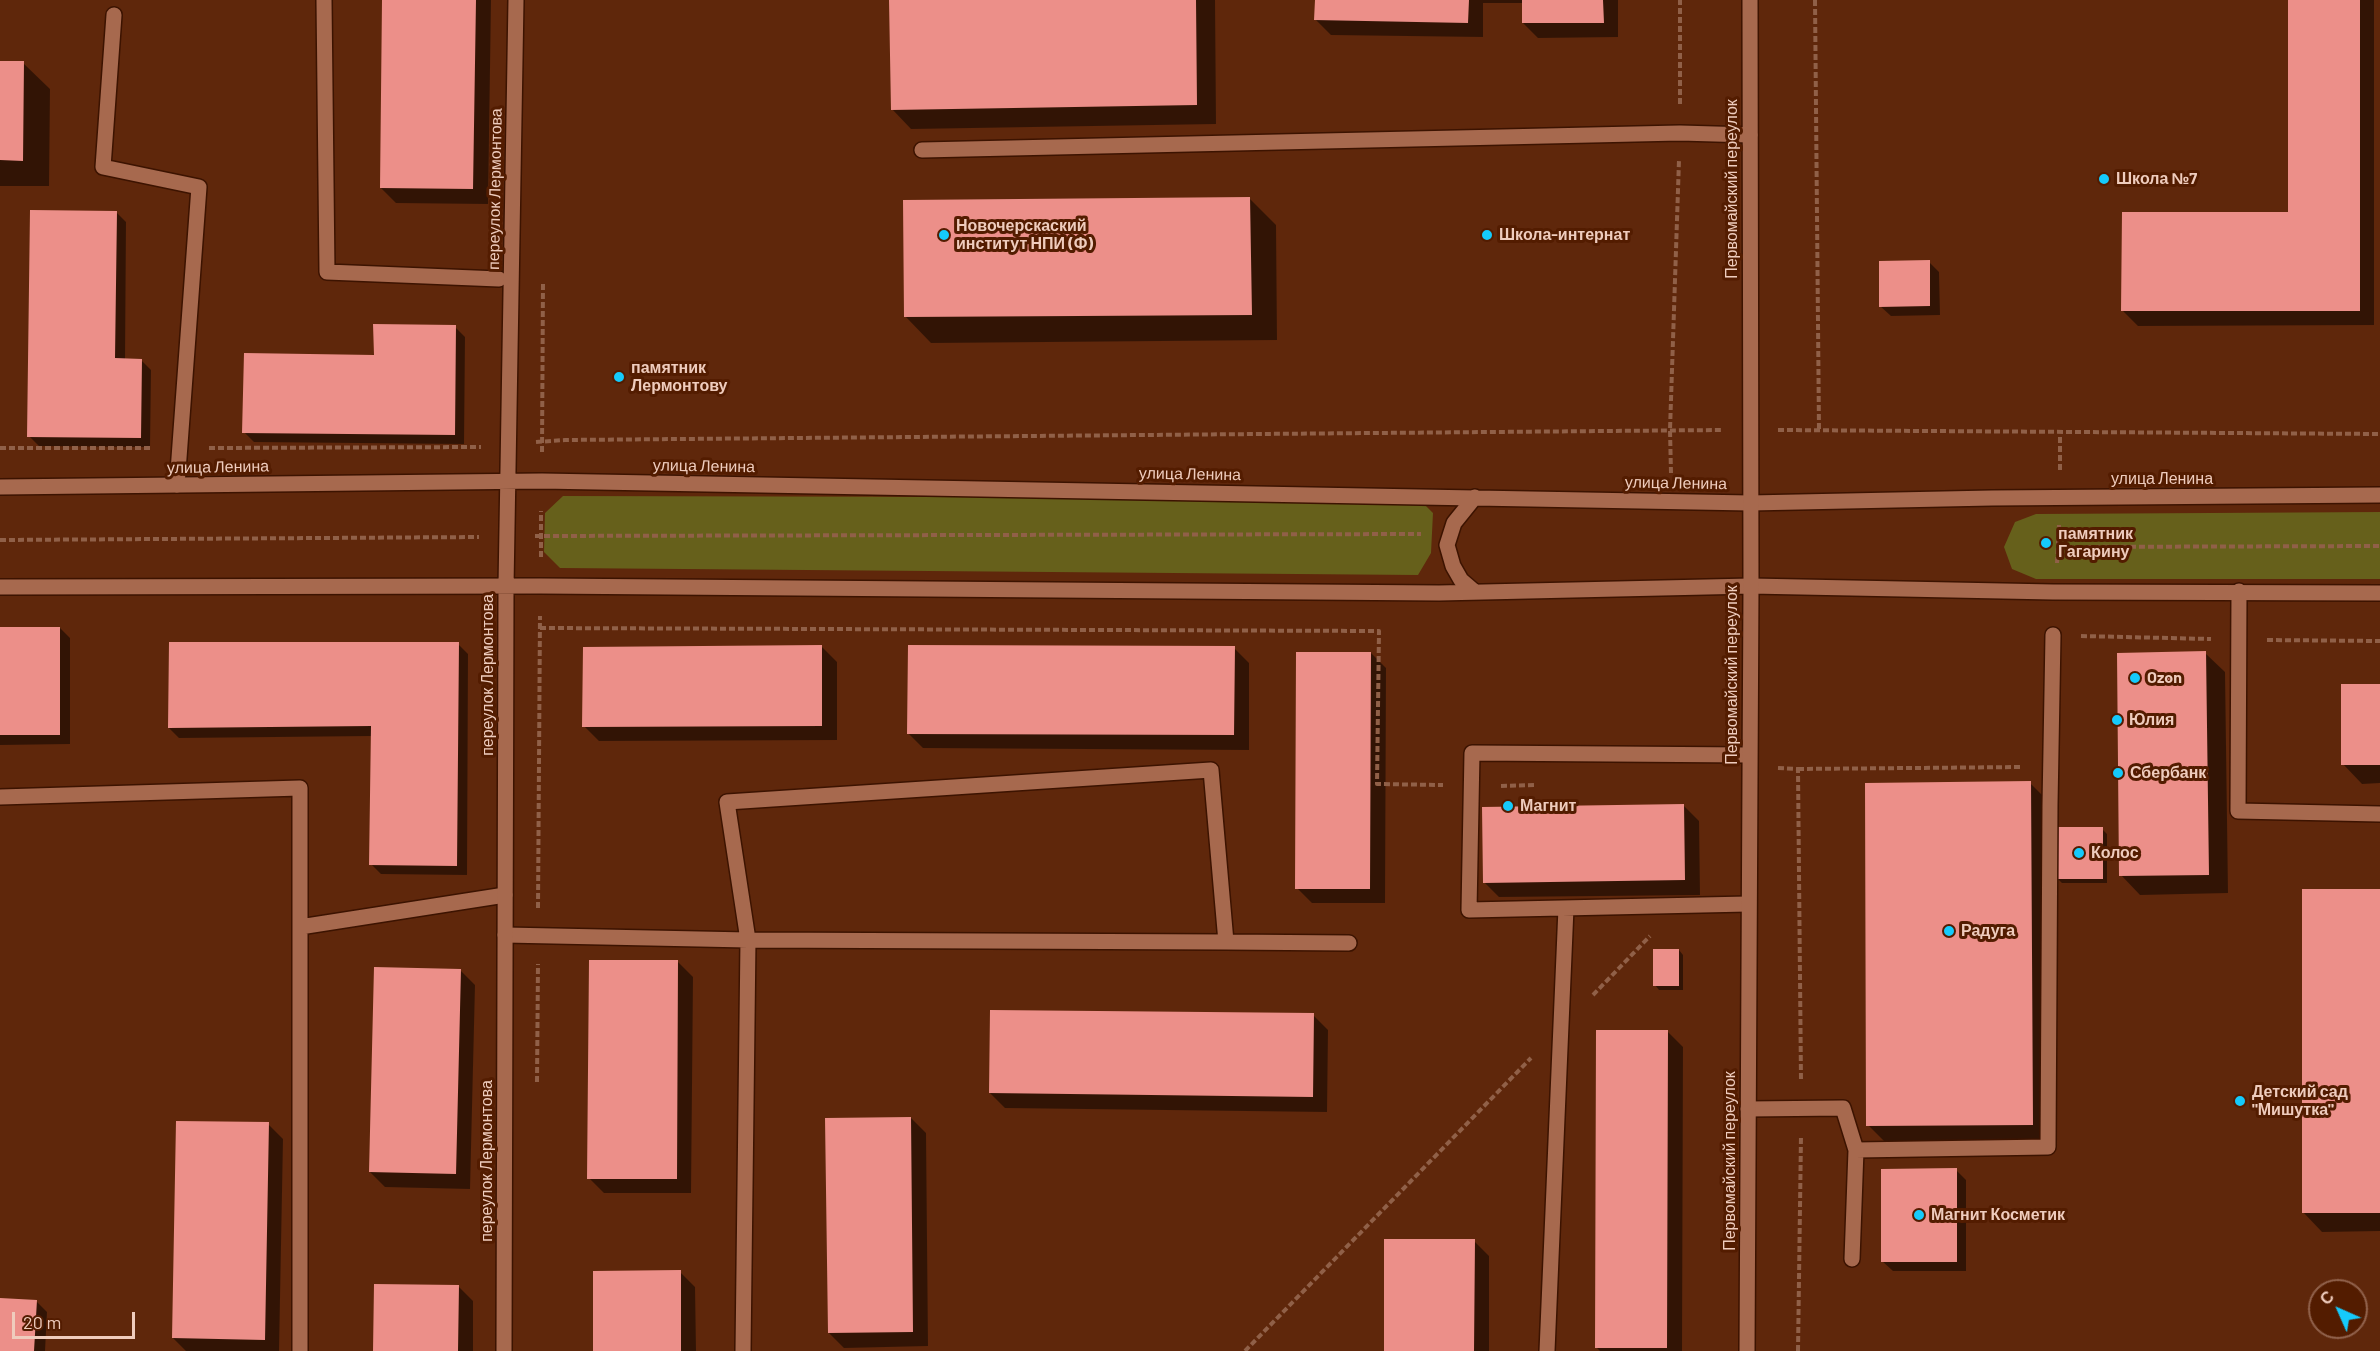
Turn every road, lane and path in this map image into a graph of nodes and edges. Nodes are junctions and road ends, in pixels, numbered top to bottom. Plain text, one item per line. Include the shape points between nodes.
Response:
1 (324, 0) edge
2 (516, 0) edge
3 (1680, 0) edge
4 (1750, 0) edge
5 (1815, 0) edge
6 (114, 15) dead end
7 (1680, 134) junction
8 (1750, 135) junction
9 (922, 150) dead end
10 (543, 274) dead end
11 (499, 279) dead end
12 (1670, 430) junction
13 (1749, 430) junction
14 (1819, 430) junction
15 (2380, 434) edge
16 (542, 441) junction
17 (509, 445) junction
18 (0, 448) edge
19 (180, 448) junction
20 (508, 481) junction
21 (542, 481) junction
22 (177, 485) junction
23 (0, 487) edge
24 (2380, 495) edge
25 (1475, 497) junction
26 (1671, 501) junction
27 (1750, 503) junction
28 (1427, 534) dead end
29 (507, 536) junction
30 (541, 536) junction
31 (0, 540) edge
32 (2380, 546) edge
33 (2058, 547) dead end
34 (506, 586) junction
35 (541, 586) junction
36 (1751, 586) junction
37 (0, 587) edge
38 (2239, 591) junction
39 (1474, 592) junction
40 (2380, 593) edge
41 (540, 628) junction
42 (2053, 635) dead end
43 (1749, 762) junction
44 (2024, 766) dead end
45 (1798, 769) junction
46 (1542, 785) dead end
47 (1472, 786) junction
48 (0, 797) edge
49 (2380, 814) edge
50 (505, 895) junction
51 (1748, 904) junction
52 (1680, 905) junction
53 (1566, 908) junction
54 (300, 927) junction
55 (505, 935) junction
56 (538, 936) junction
57 (748, 940) junction
58 (1226, 942) junction
59 (1349, 943) dead end
60 (1561, 1028) junction
61 (537, 1090) dead end
62 (1802, 1108) junction
63 (1748, 1109) junction
64 (1856, 1150) junction
65 (1852, 1259) dead end
66 (300, 1351) edge
67 (504, 1351) edge
68 (743, 1351) edge
69 (1245, 1351) edge
70 (1547, 1351) edge
71 (1747, 1351) edge
72 (1798, 1351) edge

1 - 11 street via 327,272
2 - 17 street, переулок Лермонтова
3 - 7 path
4 - 8 street, Первомайский переулок
5 - 14 path
6 - 19 street via 103,167 199,188
7 - 8 street
7 - 9 street
7 - 12 path
8 - 13 street, Первомайский переулок
10 - 16 path
12 - 13 path
12 - 16 path
12 - 26 path
13 - 14 path
13 - 27 street, Первомайский переулок
14 - 15 path
16 - 17 path
16 - 21 path
17 - 19 path
17 - 20 street, переулок Лермонтова
18 - 19 path
19 - 22 street
20 - 21 street, улица Ленина
20 - 22 street, улица Ленина
20 - 29 street, переулок Лермонтова
21 - 25 street, улица Ленина
21 - 30 path
22 - 23 street, улица Ленина
24 - 27 street, улица Ленина
25 - 26 street, улица Ленина
25 - 39 street via 1454,523 1448,544 1453,566
26 - 27 street, улица Ленина
27 - 36 street, Первомайский переулок
28 - 30 path
29 - 30 path
29 - 31 path
29 - 34 street, переулок Лермонтова
30 - 35 path
32 - 33 path
34 - 35 street
34 - 37 street
34 - 50 street, переулок Лермонтова
35 - 39 street
35 - 41 path
36 - 38 street
36 - 39 street
36 - 43 street, Первомайский переулок
38 - 40 street
38 - 49 street via 2238,811
41 - 47 path via 1380,631 1377,784
41 - 56 path
42 - 64 street via 2048,1147
43 - 45 path
43 - 47 street via 1472,753
43 - 51 street, Первомайский переулок
44 - 45 path
45 - 62 path
46 - 47 path
47 - 53 street via 1469,910
48 - 54 street via 300,789
50 - 54 street
50 - 55 street, переулок Лермонтова
51 - 52 street
51 - 63 street, Первомайский переулок
52 - 53 street
52 - 60 path
53 - 60 street
54 - 66 street
55 - 56 street
55 - 67 street, переулок Лермонтова
56 - 57 street
56 - 61 path
57 - 58 street
57 - 58 street via 727,802 1211,770
57 - 68 street
58 - 59 street
60 - 69 path
60 - 70 street
62 - 63 street
62 - 64 street via 1843,1108
62 - 72 path
63 - 71 street, Первомайский переулок
64 - 65 street

